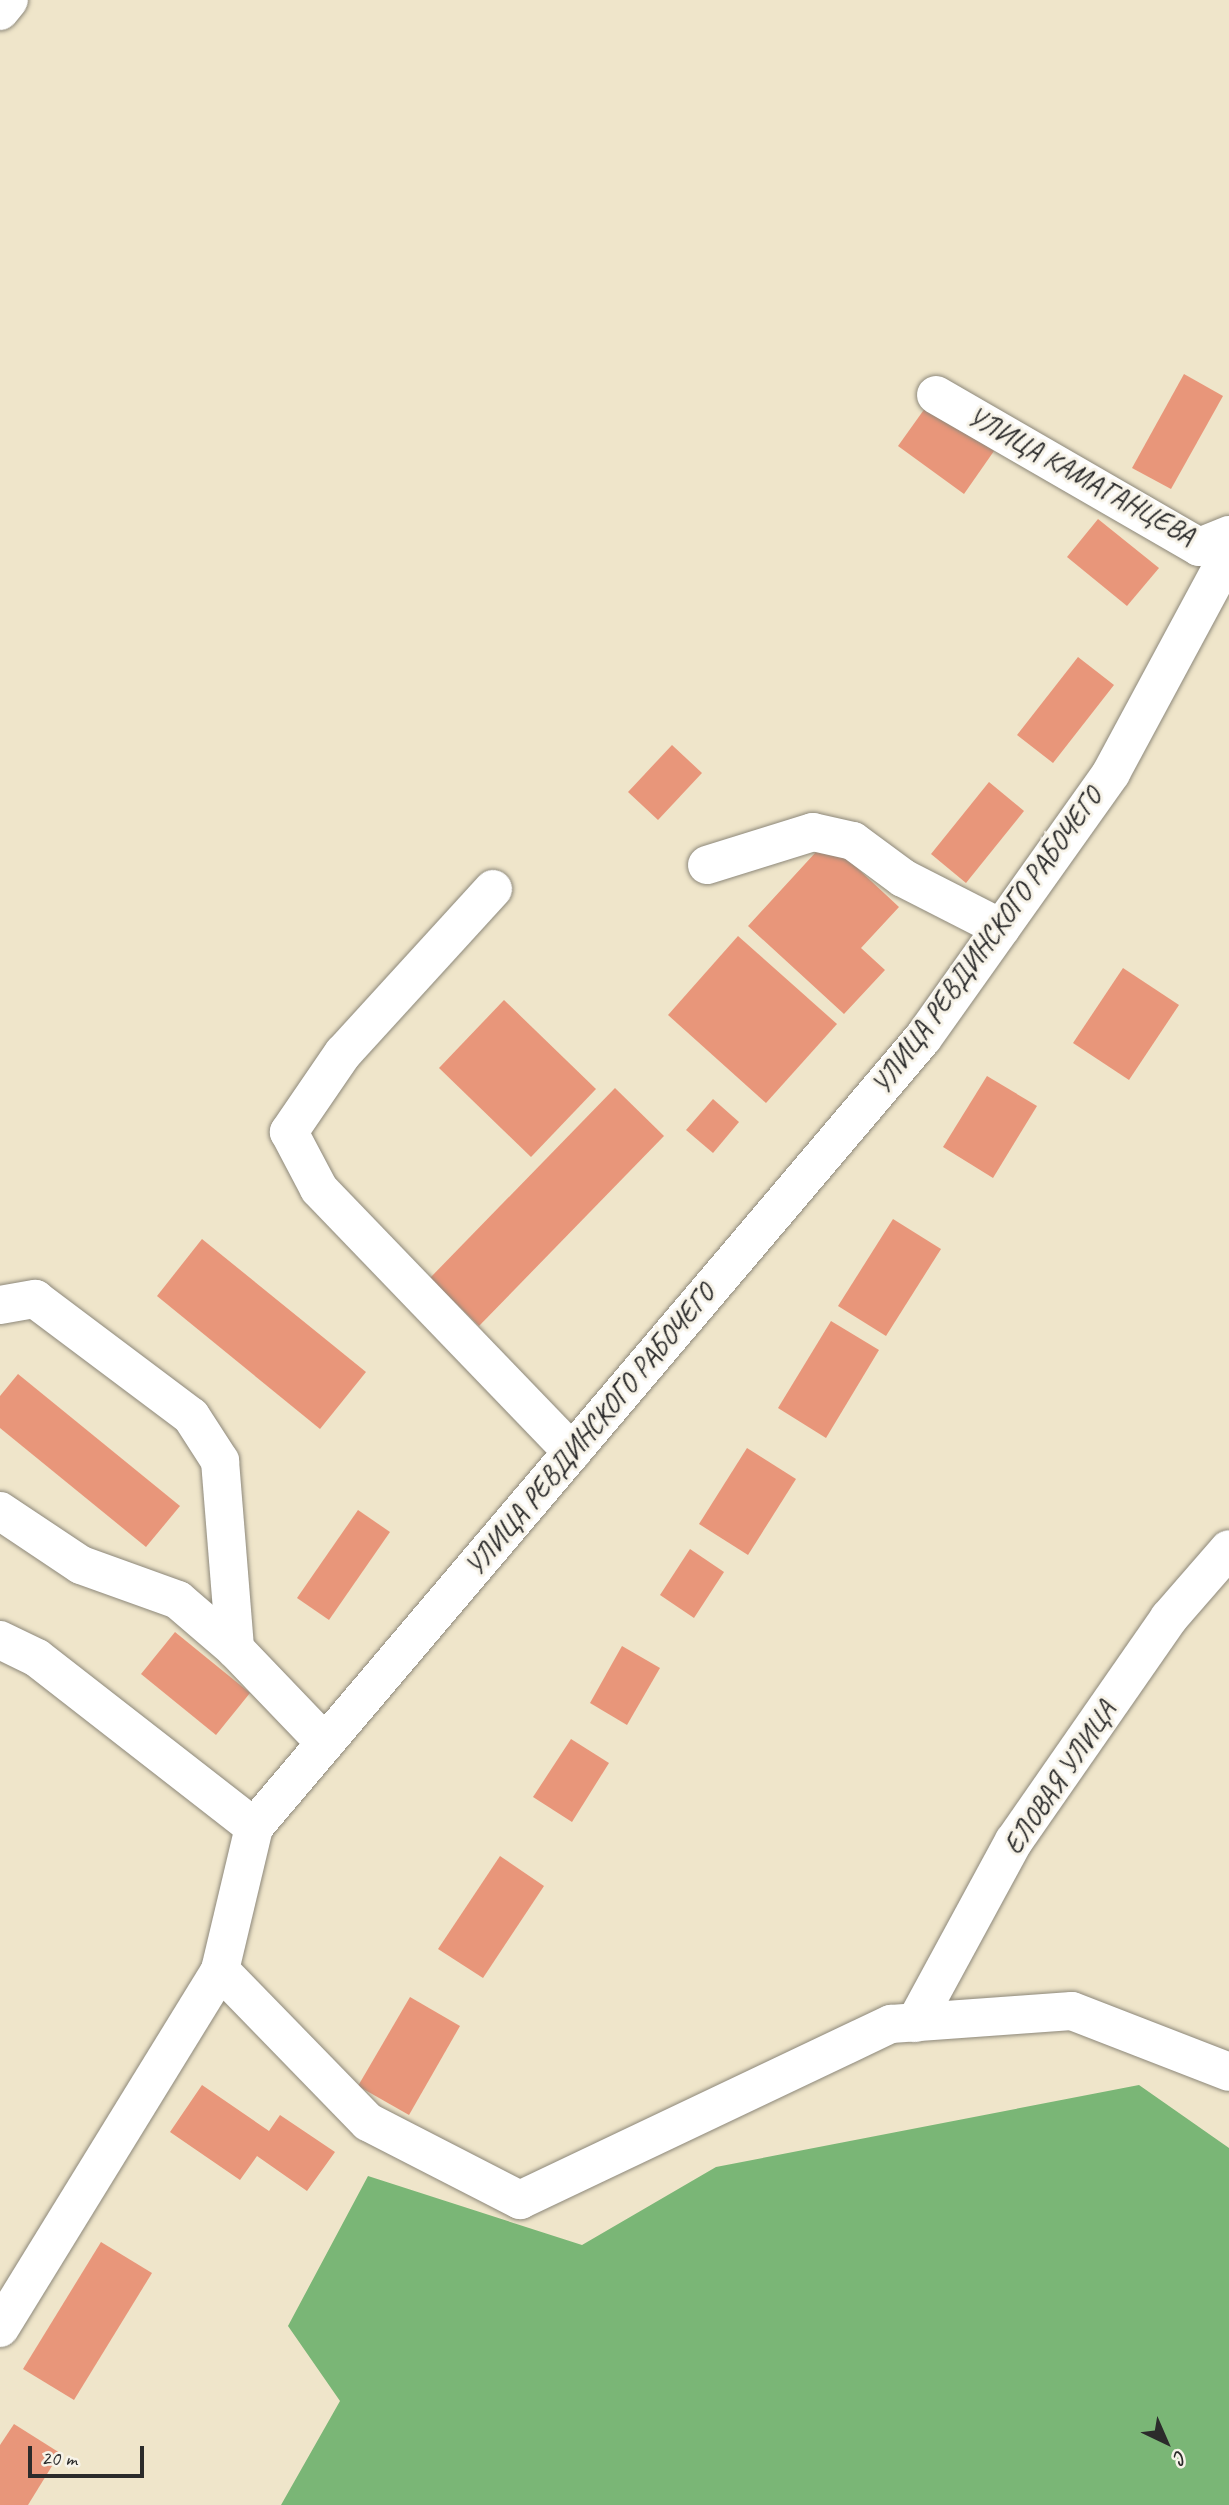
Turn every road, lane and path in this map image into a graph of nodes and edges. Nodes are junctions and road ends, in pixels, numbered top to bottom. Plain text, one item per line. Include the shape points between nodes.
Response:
1 (9, 0) edge
2 (0, 11) edge
3 (936, 395) dead end
4 (1229, 535) edge
5 (1229, 554) edge
6 (707, 865) dead end
7 (493, 889) dead end
8 (1001, 928) junction
9 (0, 1305) edge
10 (572, 1451) junction
11 (0, 1511) edge
12 (1229, 1549) edge
13 (0, 1640) edge
14 (235, 1649) junction
15 (325, 1743) junction
16 (254, 1827) junction
17 (220, 1970) junction
18 (915, 2023) junction
19 (1229, 2072) edge
20 (0, 2328) edge

1 - 2 street
3 - 4 street, УЛИЦА КАМАГАНЦЕВА via 1199,547
5 - 8 street, УЛИЦА РЕВДИНСКОГО РАБОЧЕГО via 1111,773
6 - 8 street via 813,832 853,841 903,878
7 - 10 street via 343,1053 289,1132 319,1189
8 - 10 street, УЛИЦА РЕВДИНСКОГО РАБОЧЕГО via 923,1038
9 - 14 street via 35,1298 191,1416 220,1461
10 - 15 street, УЛИЦА РЕВДИНСКОГО РАБОЧЕГО
11 - 14 street via 81,1565 178,1600
12 - 18 street, ЕЛОВАЯ УЛИЦА via 1169,1618 1014,1841
13 - 16 street via 37,1658
14 - 15 street
15 - 16 street, УЛИЦА РЕВДИНСКОГО РАБОЧЕГО
16 - 17 street, УЛИЦА РЕВДИНСКОГО РАБОЧЕГО
17 - 18 street via 368,2122 520,2200 891,2024
17 - 20 street, УЛИЦА РЕВДИНСКОГО РАБОЧЕГО
18 - 19 street via 1072,2011

